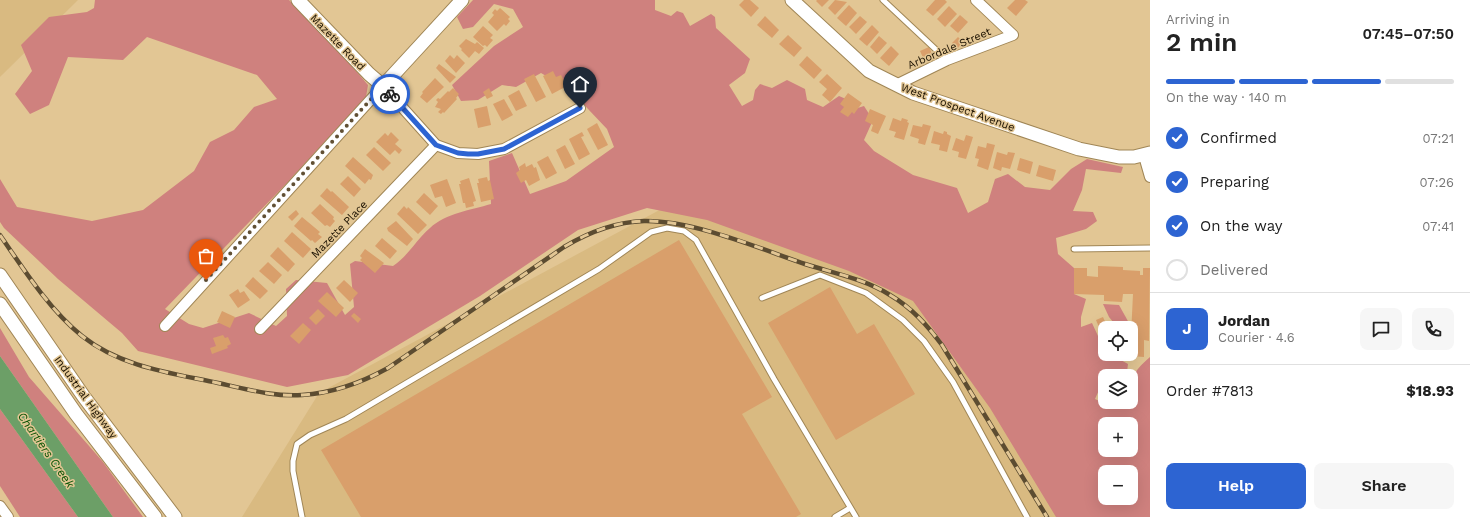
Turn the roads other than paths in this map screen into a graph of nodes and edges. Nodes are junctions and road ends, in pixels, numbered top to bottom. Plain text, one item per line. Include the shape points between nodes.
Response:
1 (298, 0) edge
2 (462, 0) edge
3 (792, 0) edge
4 (883, 0) edge
5 (976, 0) edge
6 (947, 60) junction
7 (896, 85) junction
8 (383, 86) junction
9 (580, 108) dead end
10 (436, 145) junction
11 (1147, 154) edge
12 (1150, 177) edge
13 (1150, 248) edge
14 (1074, 249) dead end
15 (0, 275) edge
16 (762, 298) dead end
17 (0, 304) edge
18 (164, 326) dead end
19 (260, 329) dead end
20 (0, 506) edge
21 (850, 508) junction
22 (8, 517) edge
23 (154, 517) edge
24 (176, 517) edge
25 (302, 517) edge
26 (835, 517) edge
27 (856, 517) edge
28 (1027, 517) edge

1 - 8 street, Mazette Road
2 - 8 street
3 - 7 street, West Prospect Avenue via 869,71
4 - 6 lane
5 - 6 street, Arbordale Street via 1013,35
6 - 7 street, Arbordale Street
7 - 11 street, West Prospect Avenue via 1079,149 1118,157
8 - 10 street, Mazette Road
8 - 18 street
9 - 10 street, Mazette Road via 504,149 478,154 458,153
10 - 19 street, Mazette Place
11 - 12 street
13 - 14 lane
15 - 24 street, Industrial Highway via 84,397
16 - 28 lane via 820,275 866,293 903,320 924,341 953,382
17 - 23 street, Industrial Highway via 72,409
20 - 22 street
21 - 25 lane via 696,240 684,231 667,228 651,232 599,269 346,419 310,434 297,444 293,471
21 - 26 lane
21 - 27 lane

